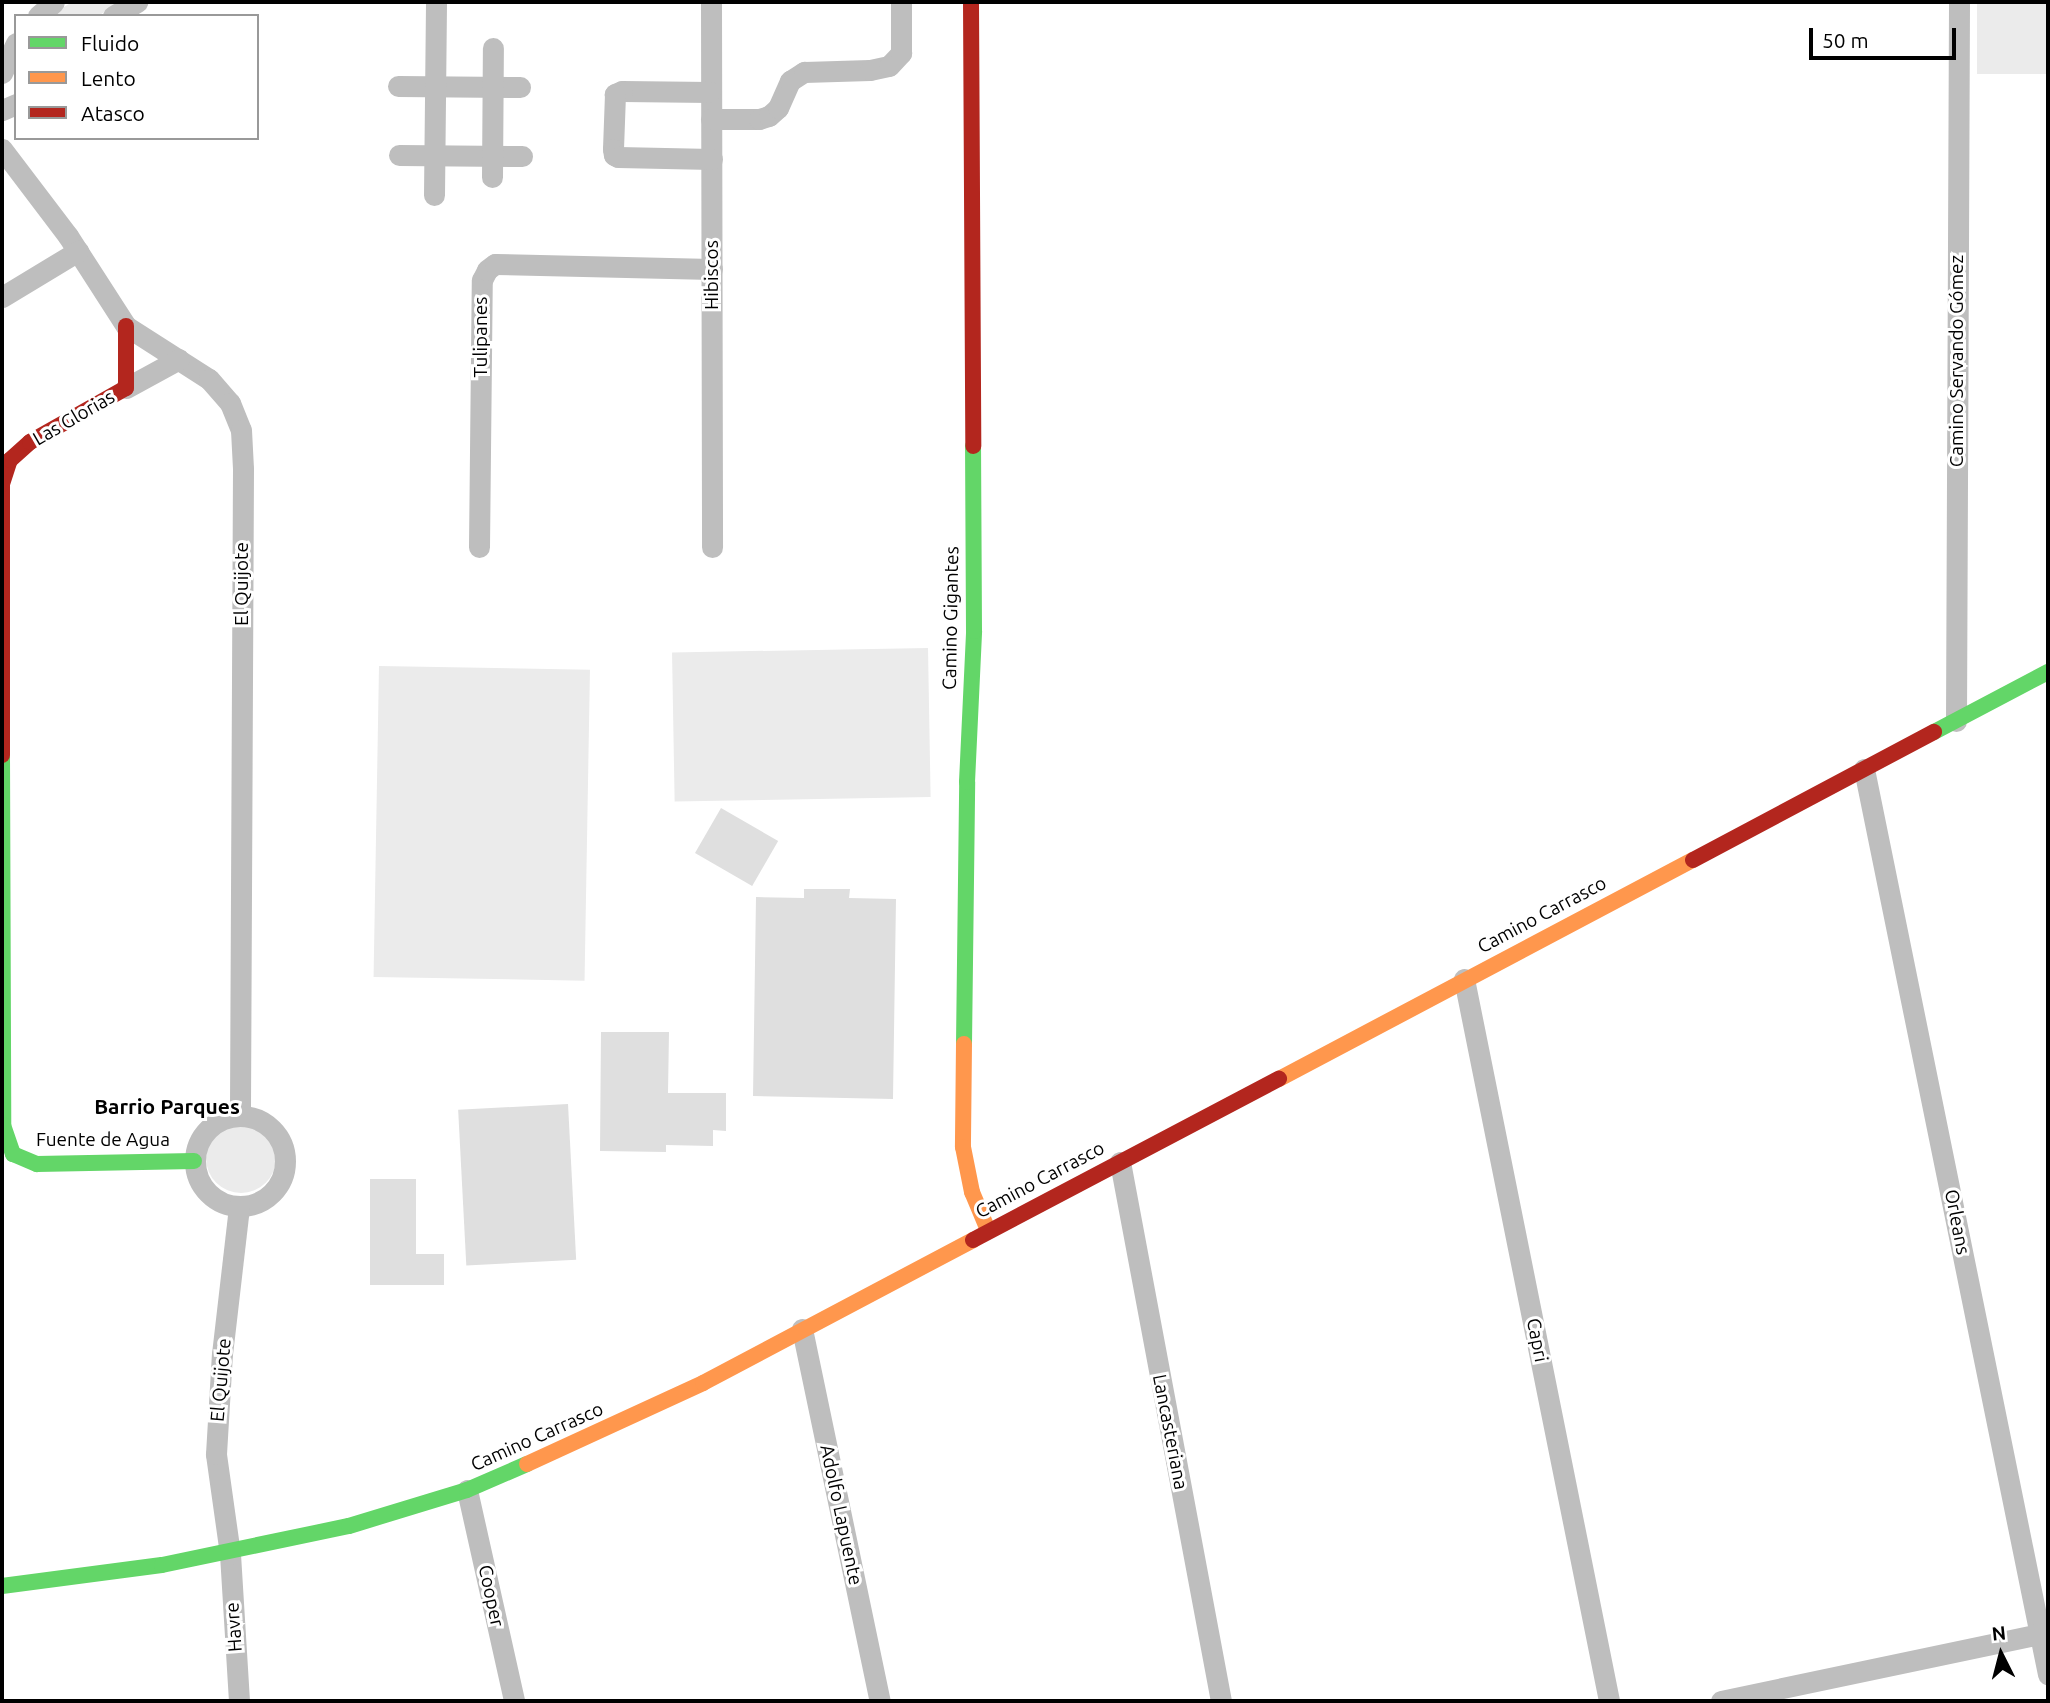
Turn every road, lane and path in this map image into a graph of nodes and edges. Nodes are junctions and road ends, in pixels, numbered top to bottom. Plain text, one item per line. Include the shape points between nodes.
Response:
1 (54, 2) edge
2 (137, 2) edge
3 (436, 2) edge
4 (711, 2) edge
5 (901, 2) edge
6 (971, 2) edge
7 (1959, 2) edge
8 (40, 14) edge
9 (116, 14) edge
10 (14, 47) edge
11 (493, 48) dead end
12 (2, 73) edge
13 (398, 86) dead end
14 (435, 86) junction
15 (492, 87) junction
16 (520, 87) dead end
17 (710, 92) junction
18 (711, 119) junction
19 (2, 149) edge
20 (399, 155) dead end
21 (434, 156) junction
22 (522, 156) dead end
23 (712, 159) junction
24 (492, 166) junction
25 (434, 195) dead end
26 (78, 251) junction
27 (712, 269) junction
28 (2, 297) edge
29 (126, 326) junction
30 (179, 359) junction
31 (126, 388) junction
32 (479, 547) dead end
33 (712, 547) dead end
34 (2048, 672) edge
35 (1956, 721) junction
36 (1864, 769) junction
37 (1464, 979) junction
38 (240, 1115) junction
39 (13, 1154) joint
40 (194, 1161) junction
41 (1120, 1162) junction
42 (239, 1206) junction
43 (988, 1230) junction
44 (802, 1329) junction
45 (467, 1490) junction
46 (230, 1553) junction
47 (2, 1586) edge
48 (2044, 1633) edge
49 (2048, 1674) edge
50 (239, 1701) edge
51 (514, 1701) edge
52 (880, 1701) edge
53 (1221, 1701) edge
54 (1609, 1701) edge
55 (1721, 1701) edge

1 - 8 street
2 - 9 street
3 - 14 street
4 - 17 street, Hibiscos
5 - 18 street via 901,54 889,66 870,71 804,72 790,80 778,108 769,116
6 - 43 street, Camino Gigantes via 974,631 967,782 963,1147 972,1192
7 - 35 street, Camino Servando Gómez
10 - 12 street
11 - 15 street
13 - 14 street
14 - 15 street
14 - 21 street
15 - 16 street
15 - 24 street
17 - 18 street, Hibiscos
17 - 23 street via 615,94 613,149 618,157
18 - 23 street, Hibiscos
19 - 26 street, El Quijote
20 - 21 street
21 - 24 street
21 - 25 street
22 - 24 street
23 - 27 street, Hibiscos
26 - 28 street
26 - 29 street, El Quijote
27 - 32 street, Tulipanes via 495,264 488,270 481,280
27 - 33 street, Hibiscos
29 - 30 street, El Quijote
29 - 31 street, Las Glorias
30 - 31 street, Las Glorias
30 - 38 street, El Quijote via 220,389 241,430
31 - 39 street, Las Glorias via 30,442 10,460 2,484 3,1125
34 - 35 street, Camino Carrasco
35 - 36 street, Camino Carrasco
36 - 37 street, Camino Carrasco
36 - 48 street, Orleans
37 - 41 street, Camino Carrasco
37 - 54 street, Capri
38 - 40 street via 215,1123 202,1135
38 - 42 street via 263,1122 275,1132 286,1161 283,1176 264,1200
39 - 40 street, Fuente de Agua via 37,1164
40 - 42 street via 211,1196
41 - 43 street, Camino Carrasco
41 - 53 street, Lancasteriana
42 - 46 street, El Quijote via 217,1412 216,1454
43 - 44 street, Camino Carrasco
44 - 45 street, Camino Carrasco via 595,1435
44 - 52 street, Adolfo Lapuente
45 - 46 street, Camino Carrasco via 349,1526
45 - 51 street, Cooper
46 - 47 street, Camino Carrasco
46 - 50 street, Havre
48 - 49 street, Orleans
48 - 55 street

